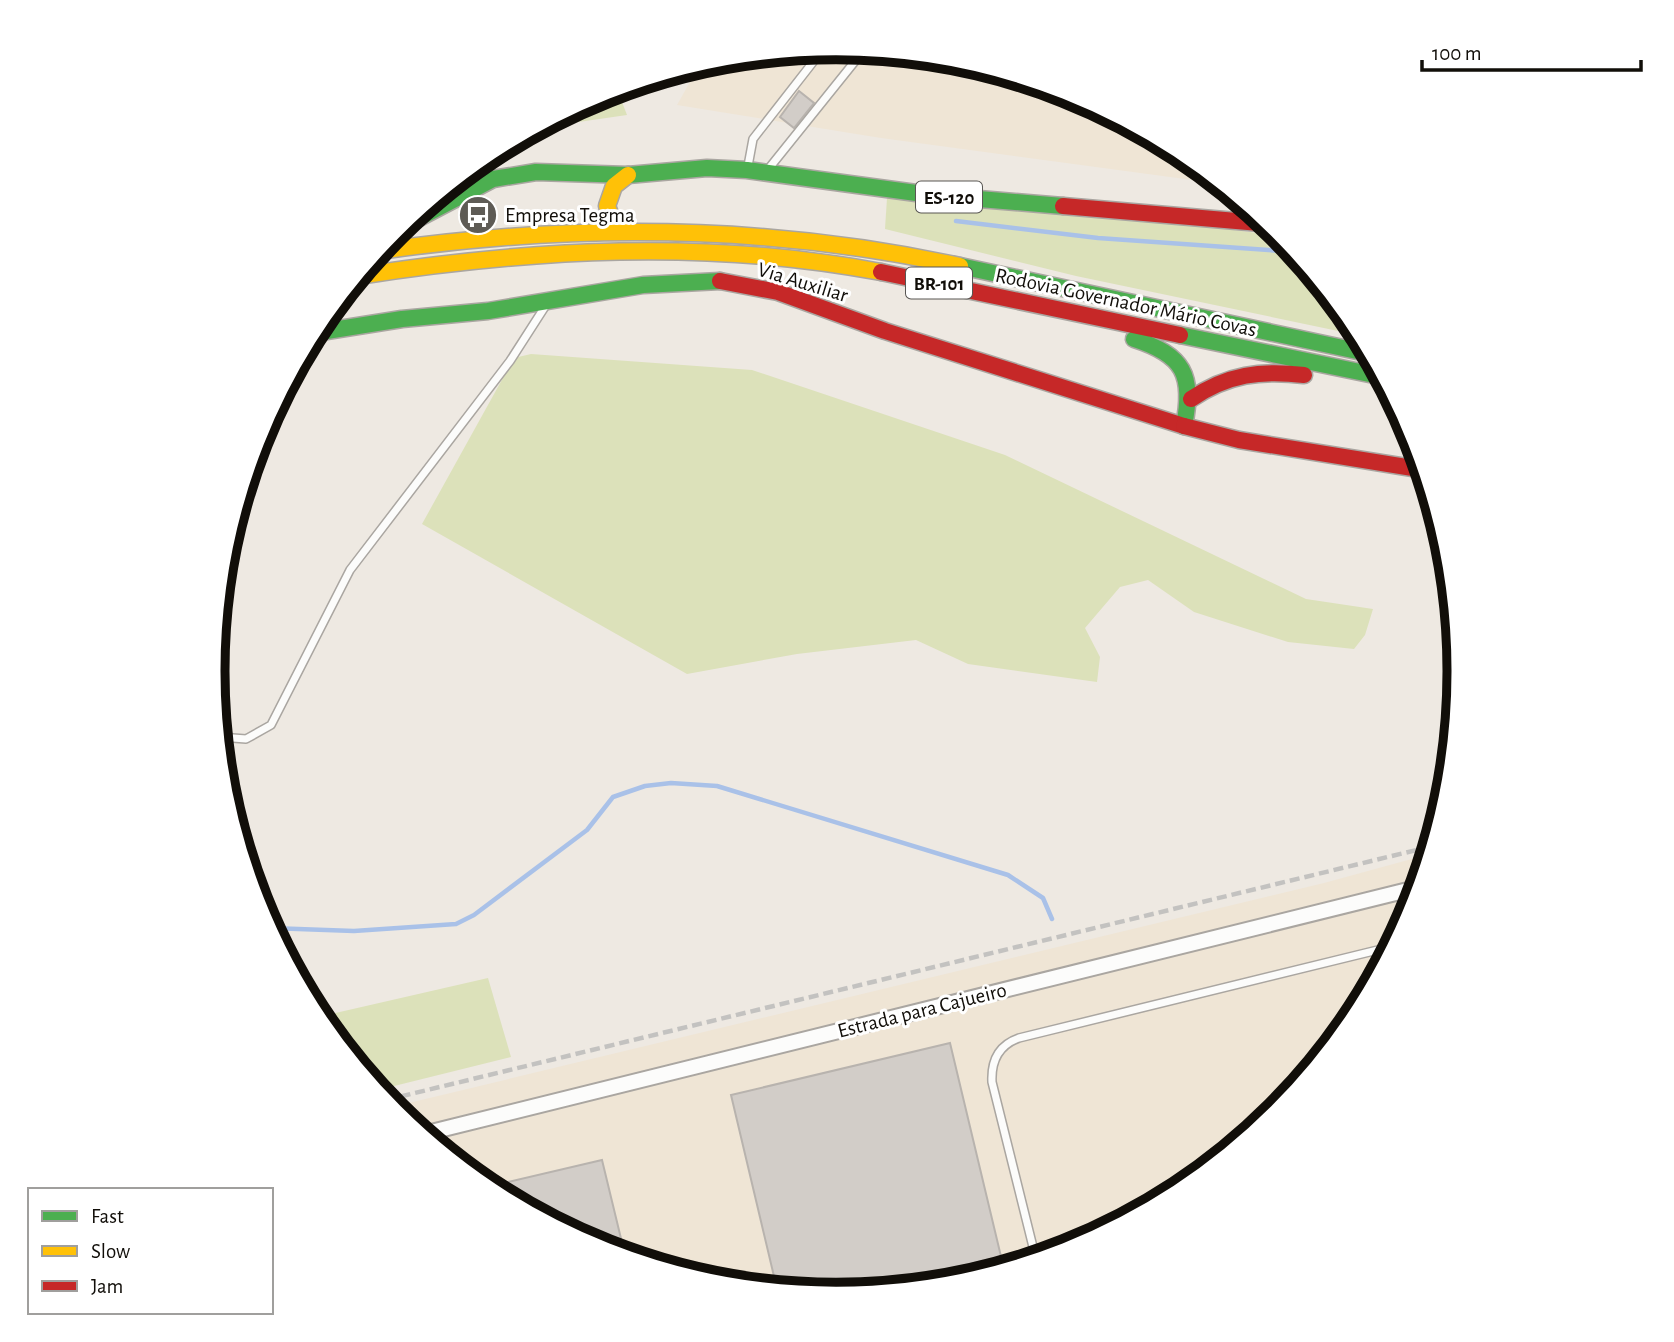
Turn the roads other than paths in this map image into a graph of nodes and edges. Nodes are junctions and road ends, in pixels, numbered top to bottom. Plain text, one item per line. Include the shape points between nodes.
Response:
1 (856, 60) edge
2 (814, 61) edge
3 (747, 170) junction
4 (765, 173) junction
5 (628, 175) junction
6 (437, 208) edge
7 (1252, 222) edge
8 (622, 231) junction
9 (396, 249) edge
10 (372, 274) edge
11 (548, 301) junction
12 (1027, 303) junction
13 (329, 330) edge
14 (1358, 351) edge
15 (1372, 374) edge
16 (1376, 383) edge
17 (1191, 398) junction
18 (1184, 426) junction
19 (1414, 468) edge
20 (230, 738) edge
21 (1408, 890) edge
22 (1381, 949) edge
23 (435, 1132) edge
24 (1034, 1250) edge

1 - 4 lane
2 - 3 lane via 752,139
3 - 4 main road, ES-120
3 - 5 main road, ES-120
4 - 7 main road, ES-120 via 930,195
5 - 6 main road via 536,172 493,179
5 - 8 main road via 614,186 607,206
8 - 9 main road, Rodovia Governador Mário Covas / BR-101 via 513,233
8 - 14 main road, Rodovia Governador Mário Covas / BR-101 via 714,230 855,244
10 - 12 main road, Rodovia Governador Mário Covas / BR-101 via 560,251 692,250 787,257 916,278
11 - 13 main road, Via Auxiliar
11 - 18 main road, Via Auxiliar via 643,285 714,280 778,292
11 - 20 lane via 510,361 350,570 271,725 246,739
12 - 15 main road, Rodovia Governador Mário Covas / BR-101
12 - 17 main road via 1087,328 1168,351 1188,378
16 - 17 main road via 1247,372 1210,384
17 - 18 main road
18 - 19 main road, Via Auxiliar via 1239,440
21 - 23 street, Estrada para Cajueiro
22 - 24 lane via 1019,1038 1001,1049 993,1064 992,1082

